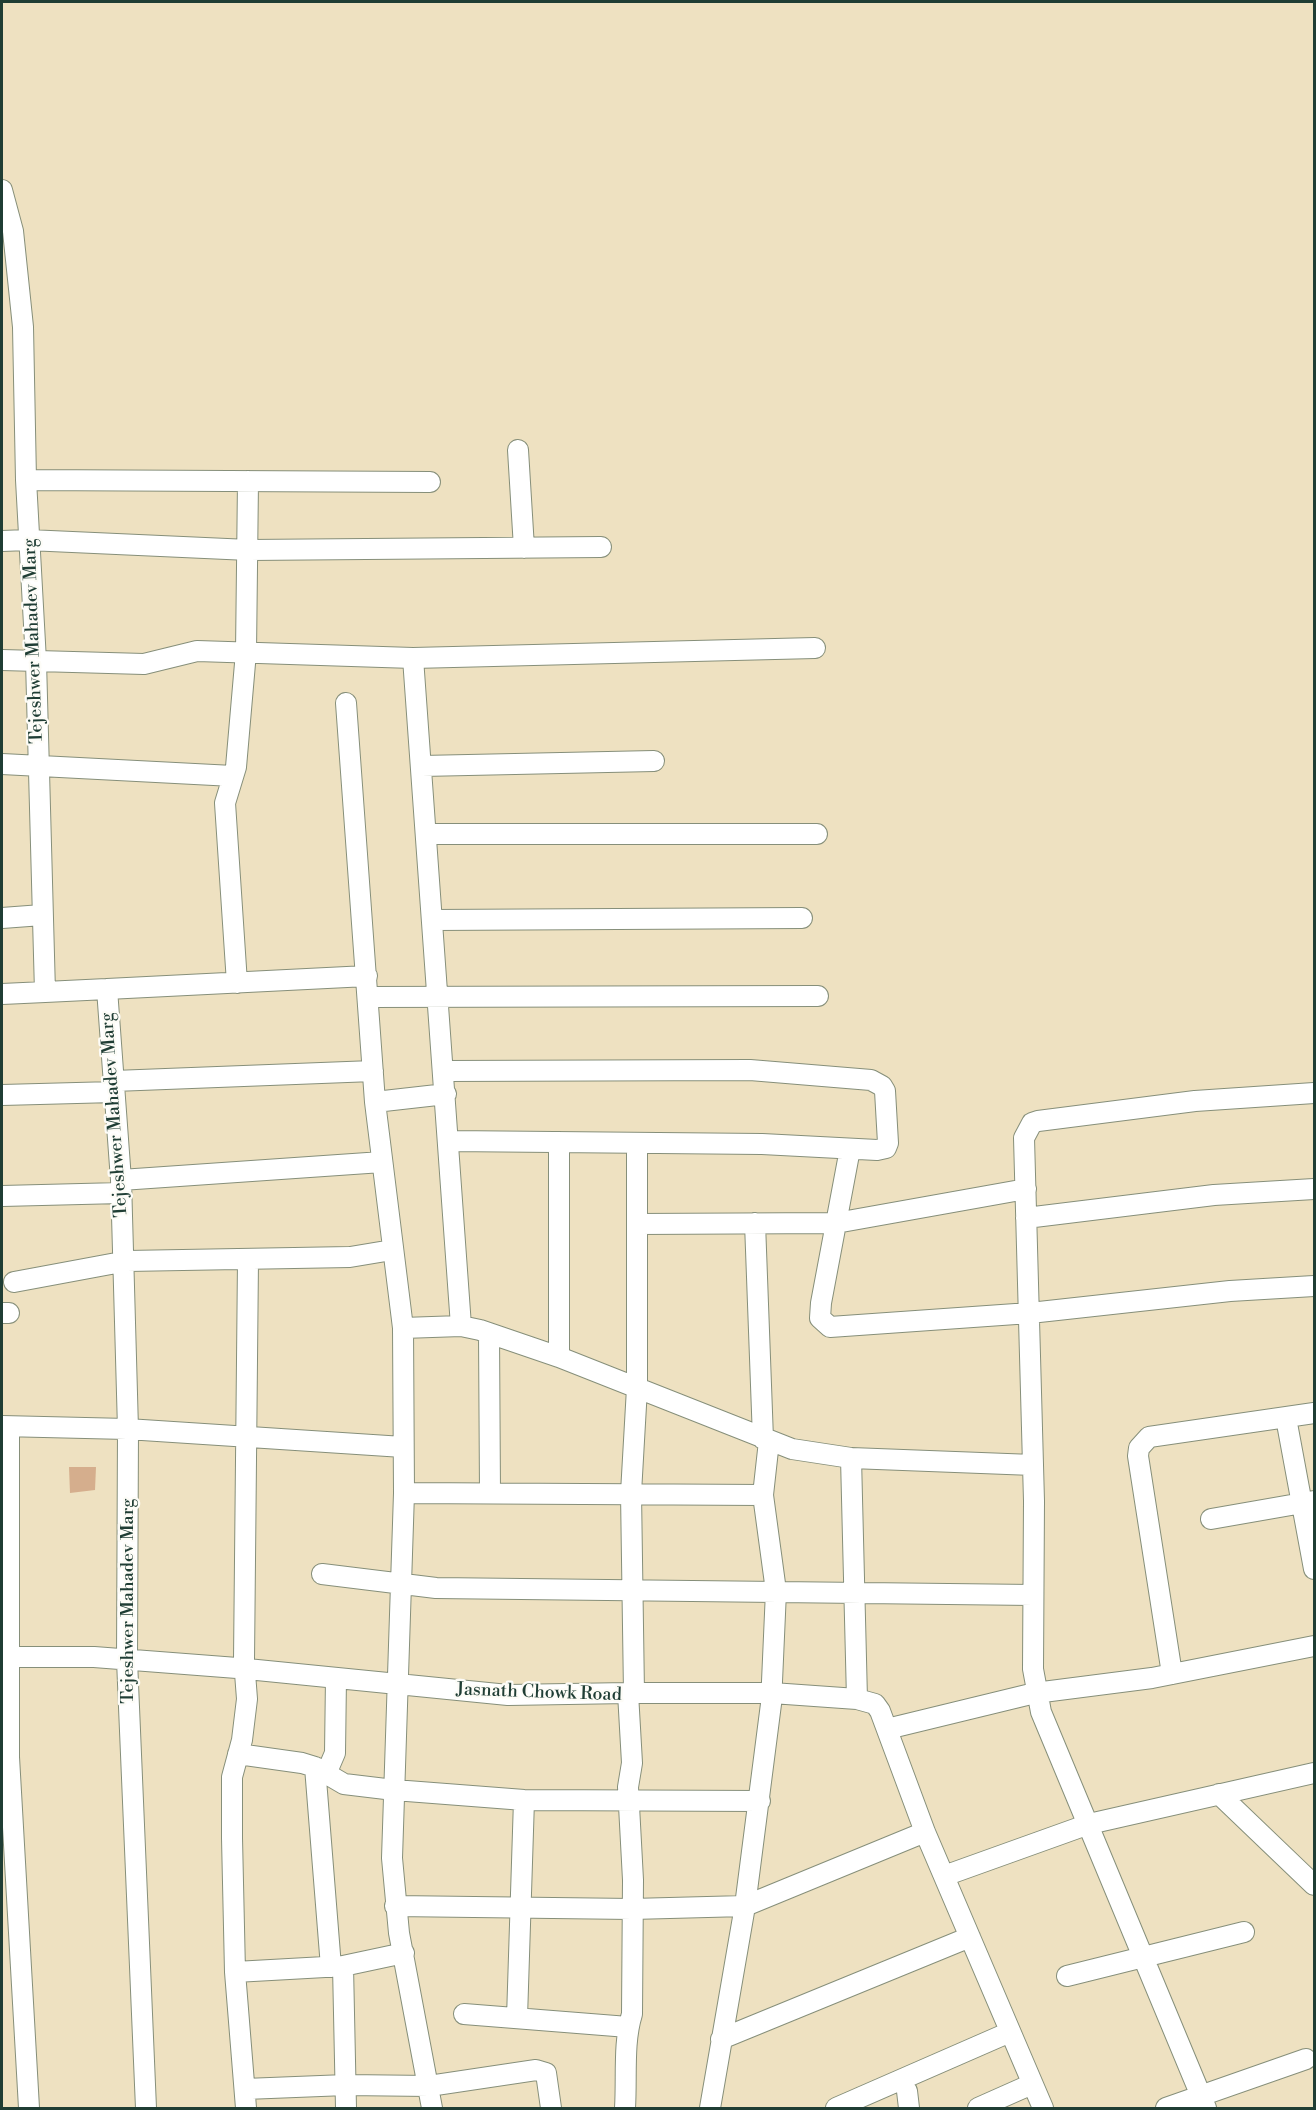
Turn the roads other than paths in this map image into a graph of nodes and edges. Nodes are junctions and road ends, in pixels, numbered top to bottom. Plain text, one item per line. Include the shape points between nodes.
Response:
1 (3, 196) edge
2 (518, 450) dead end
3 (26, 480) junction
4 (248, 481) junction
5 (430, 482) dead end
6 (31, 540) junction
7 (2, 541) edge
8 (601, 547) dead end
9 (524, 548) junction
10 (249, 550) junction
11 (815, 648) dead end
12 (246, 652) junction
13 (413, 658) junction
14 (2, 660) edge
15 (36, 661) junction
16 (346, 703) dead end
17 (654, 761) dead end
18 (2, 764) edge
19 (422, 766) junction
20 (38, 767) junction
21 (233, 776) junction
22 (427, 834) junction
23 (818, 834) dead end
24 (42, 915) junction
25 (2, 918) edge
26 (801, 918) dead end
27 (433, 920) junction
28 (367, 976) junction
29 (237, 983) junction
30 (107, 989) junction
31 (45, 992) junction
32 (2, 994) edge
33 (439, 994) junction
34 (818, 996) dead end
35 (368, 997) junction
36 (373, 1071) junction
37 (445, 1071) junction
38 (114, 1087) junction
39 (1314, 1093) edge
40 (446, 1094) junction
41 (2, 1095) edge
42 (375, 1102) junction
43 (450, 1141) junction
44 (559, 1143) junction
45 (637, 1143) junction
46 (850, 1149) junction
47 (382, 1162) junction
48 (121, 1186) junction
49 (1026, 1189) junction
50 (1314, 1189) edge
51 (2, 1196) edge
52 (1026, 1218) junction
53 (836, 1222) junction
54 (755, 1223) junction
55 (638, 1224) junction
56 (392, 1250) junction
57 (248, 1260) junction
58 (123, 1261) junction
59 (14, 1282) dead end
60 (1314, 1286) edge
61 (1030, 1313) junction
62 (461, 1326) junction
63 (403, 1328) junction
64 (489, 1333) junction
65 (558, 1357) junction
66 (637, 1388) junction
67 (1314, 1413) edge
68 (1286, 1418) junction
69 (5, 1426) edge
70 (128, 1429) junction
71 (248, 1436) junction
72 (766, 1440) junction
73 (403, 1447) junction
74 (851, 1458) junction
75 (1033, 1465) junction
76 (490, 1493) junction
77 (632, 1493) junction
78 (404, 1494) junction
79 (763, 1495) junction
80 (1308, 1503) edge
81 (1211, 1519) dead end
82 (1314, 1569) edge
83 (322, 1574) dead end
84 (401, 1583) junction
85 (633, 1589) junction
86 (776, 1591) junction
87 (855, 1592) junction
88 (1033, 1595) junction
89 (1314, 1646) edge
90 (5, 1656) edge
91 (127, 1660) junction
92 (245, 1669) junction
93 (1172, 1674) junction
94 (336, 1678) junction
95 (399, 1684) junction
96 (772, 1693) junction
97 (1035, 1693) junction
98 (857, 1699) junction
99 (887, 1729) junction
100 (238, 1754) junction
101 (320, 1770) junction
102 (1314, 1773) edge
103 (394, 1790) junction
104 (1218, 1794) junction
105 (524, 1800) junction
106 (629, 1800) junction
107 (760, 1801) junction
108 (1089, 1824) junction
109 (925, 1832) junction
110 (944, 1876) junction
111 (1314, 1885) edge
112 (395, 1906) junction
113 (745, 1906) junction
114 (522, 1907) junction
115 (632, 1909) junction
116 (1244, 1932) dead end
117 (970, 1937) junction
118 (404, 1953) junction
119 (1144, 1957) junction
120 (337, 1966) junction
121 (235, 1971) junction
122 (1067, 1976) dead end
123 (464, 2014) dead end
124 (517, 2018) junction
125 (628, 2027) junction
126 (1010, 2032) junction
127 (721, 2039) junction
128 (1306, 2059) dead end
129 (1032, 2084) junction
130 (346, 2085) junction
131 (429, 2086) junction
132 (245, 2088) junction
133 (1204, 2103) edge
134 (29, 2109) edge
135 (146, 2109) edge
136 (246, 2109) edge
137 (346, 2109) edge
138 (432, 2109) edge
139 (551, 2109) edge
140 (625, 2109) edge
141 (710, 2109) edge
142 (836, 2109) edge
143 (978, 2109) edge
144 (1043, 2109) edge
145 (1166, 2109) edge

1 - 3 street, Tejeshwer Mahadev Marg via 14,231 23,327
2 - 9 street
3 - 4 street
3 - 6 street, Tejeshwer Mahadev Marg
4 - 5 street
4 - 10 street
6 - 7 street
6 - 10 street
6 - 15 street, Tejeshwer Mahadev Marg
8 - 9 street
9 - 10 street
10 - 12 street
11 - 13 street
12 - 13 street
12 - 15 street via 197,651 144,664
12 - 21 street
13 - 19 street
14 - 15 street
15 - 20 street, Tejeshwer Mahadev Marg
16 - 28 street
17 - 19 street
18 - 20 street
19 - 22 street
20 - 21 street
20 - 24 street, Tejeshwer Mahadev Marg
21 - 29 street via 225,803 225,820
22 - 23 street
22 - 27 street
24 - 25 street
24 - 31 street, Tejeshwer Mahadev Marg
26 - 27 street
27 - 33 street
28 - 29 street
28 - 35 street
29 - 30 street
30 - 31 street, Tejeshwer Mahadev Marg
30 - 38 street, Tejeshwer Mahadev Marg
31 - 32 street
33 - 34 street
33 - 35 street
33 - 37 street
35 - 36 street
36 - 38 street
36 - 42 street
37 - 40 street
37 - 46 street via 750,1071 877,1082 885,1091 888,1143 881,1150
38 - 41 street
38 - 48 street, Tejeshwer Mahadev Marg
39 - 49 street via 1196,1101 1032,1123 1024,1138
40 - 42 street
40 - 43 street
42 - 47 street
43 - 44 street
43 - 62 street
44 - 45 street
44 - 65 street
45 - 46 street
45 - 55 street
46 - 53 street
47 - 48 street
47 - 56 street
48 - 51 street
48 - 58 street, Tejeshwer Mahadev Marg
49 - 52 street
49 - 53 street
50 - 52 street via 1214,1195
52 - 61 street
53 - 54 street
53 - 61 street via 821,1303 823,1324 830,1327
54 - 55 street
54 - 72 street
55 - 66 street
56 - 57 street via 350,1257
56 - 63 street
57 - 58 street
57 - 71 street
58 - 59 street
58 - 70 street, Tejeshwer Mahadev Marg
60 - 61 street
61 - 75 street
62 - 63 street
62 - 64 street
63 - 73 street
64 - 65 street
64 - 76 street
65 - 66 street
66 - 72 street
66 - 77 street
67 - 68 street
68 - 80 street
68 - 93 street via 1149,1437 1139,1448
69 - 70 street
69 - 90 street
70 - 71 street
70 - 91 street, Tejeshwer Mahadev Marg
71 - 73 street
71 - 92 street
72 - 74 street via 821,1455
72 - 79 street
73 - 78 street
74 - 75 street
74 - 87 street
75 - 88 street
76 - 77 street
76 - 78 street
77 - 79 street
77 - 85 street
78 - 84 street
79 - 86 street
80 - 81 street
80 - 82 street
83 - 84 street
84 - 85 street via 436,1588
84 - 95 street
85 - 86 street
85 - 96 street via 634,1693
86 - 87 street
86 - 96 street
87 - 88 street
87 - 98 street
88 - 97 street
89 - 93 street
90 - 91 street, Jasnath Chowk Road
90 - 134 street
91 - 92 street, Jasnath Chowk Road
91 - 135 street, Tejeshwer Mahadev Marg
92 - 94 street, Jasnath Chowk Road
92 - 100 street via 245,1721
93 - 97 street
94 - 95 street, Jasnath Chowk Road
94 - 101 street via 334,1753
95 - 103 street
95 - 106 street, Jasnath Chowk Road via 508,1695 628,1693 632,1763
96 - 98 street
96 - 107 street
97 - 99 street
97 - 108 street
98 - 99 street via 875,1704
99 - 109 street
100 - 101 street
100 - 121 street via 232,1777
101 - 103 street via 344,1785
101 - 120 street
102 - 104 street
103 - 105 street
103 - 112 street
104 - 108 street
104 - 111 street
105 - 106 street
105 - 114 street
106 - 107 street
106 - 115 street, Jasnath Chowk Road
107 - 113 street
108 - 110 street
108 - 119 street
109 - 110 street
109 - 113 street
110 - 117 street
112 - 114 street
112 - 118 street
113 - 115 street
113 - 127 street
114 - 115 street
114 - 124 street
115 - 125 street, Jasnath Chowk Road via 632,2014
116 - 119 street
117 - 126 street
117 - 127 street
118 - 120 street
118 - 131 street
119 - 122 street
119 - 133 street
120 - 121 street
120 - 130 street
121 - 132 street
123 - 124 street
124 - 125 street
125 - 140 street, Jasnath Chowk Road
126 - 129 street
126 - 142 street
127 - 141 street
128 - 133 street
129 - 143 street
129 - 144 street
130 - 131 street
130 - 132 street
130 - 137 street
131 - 138 street
131 - 139 street via 536,2070 546,2073
132 - 136 street
133 - 145 street

